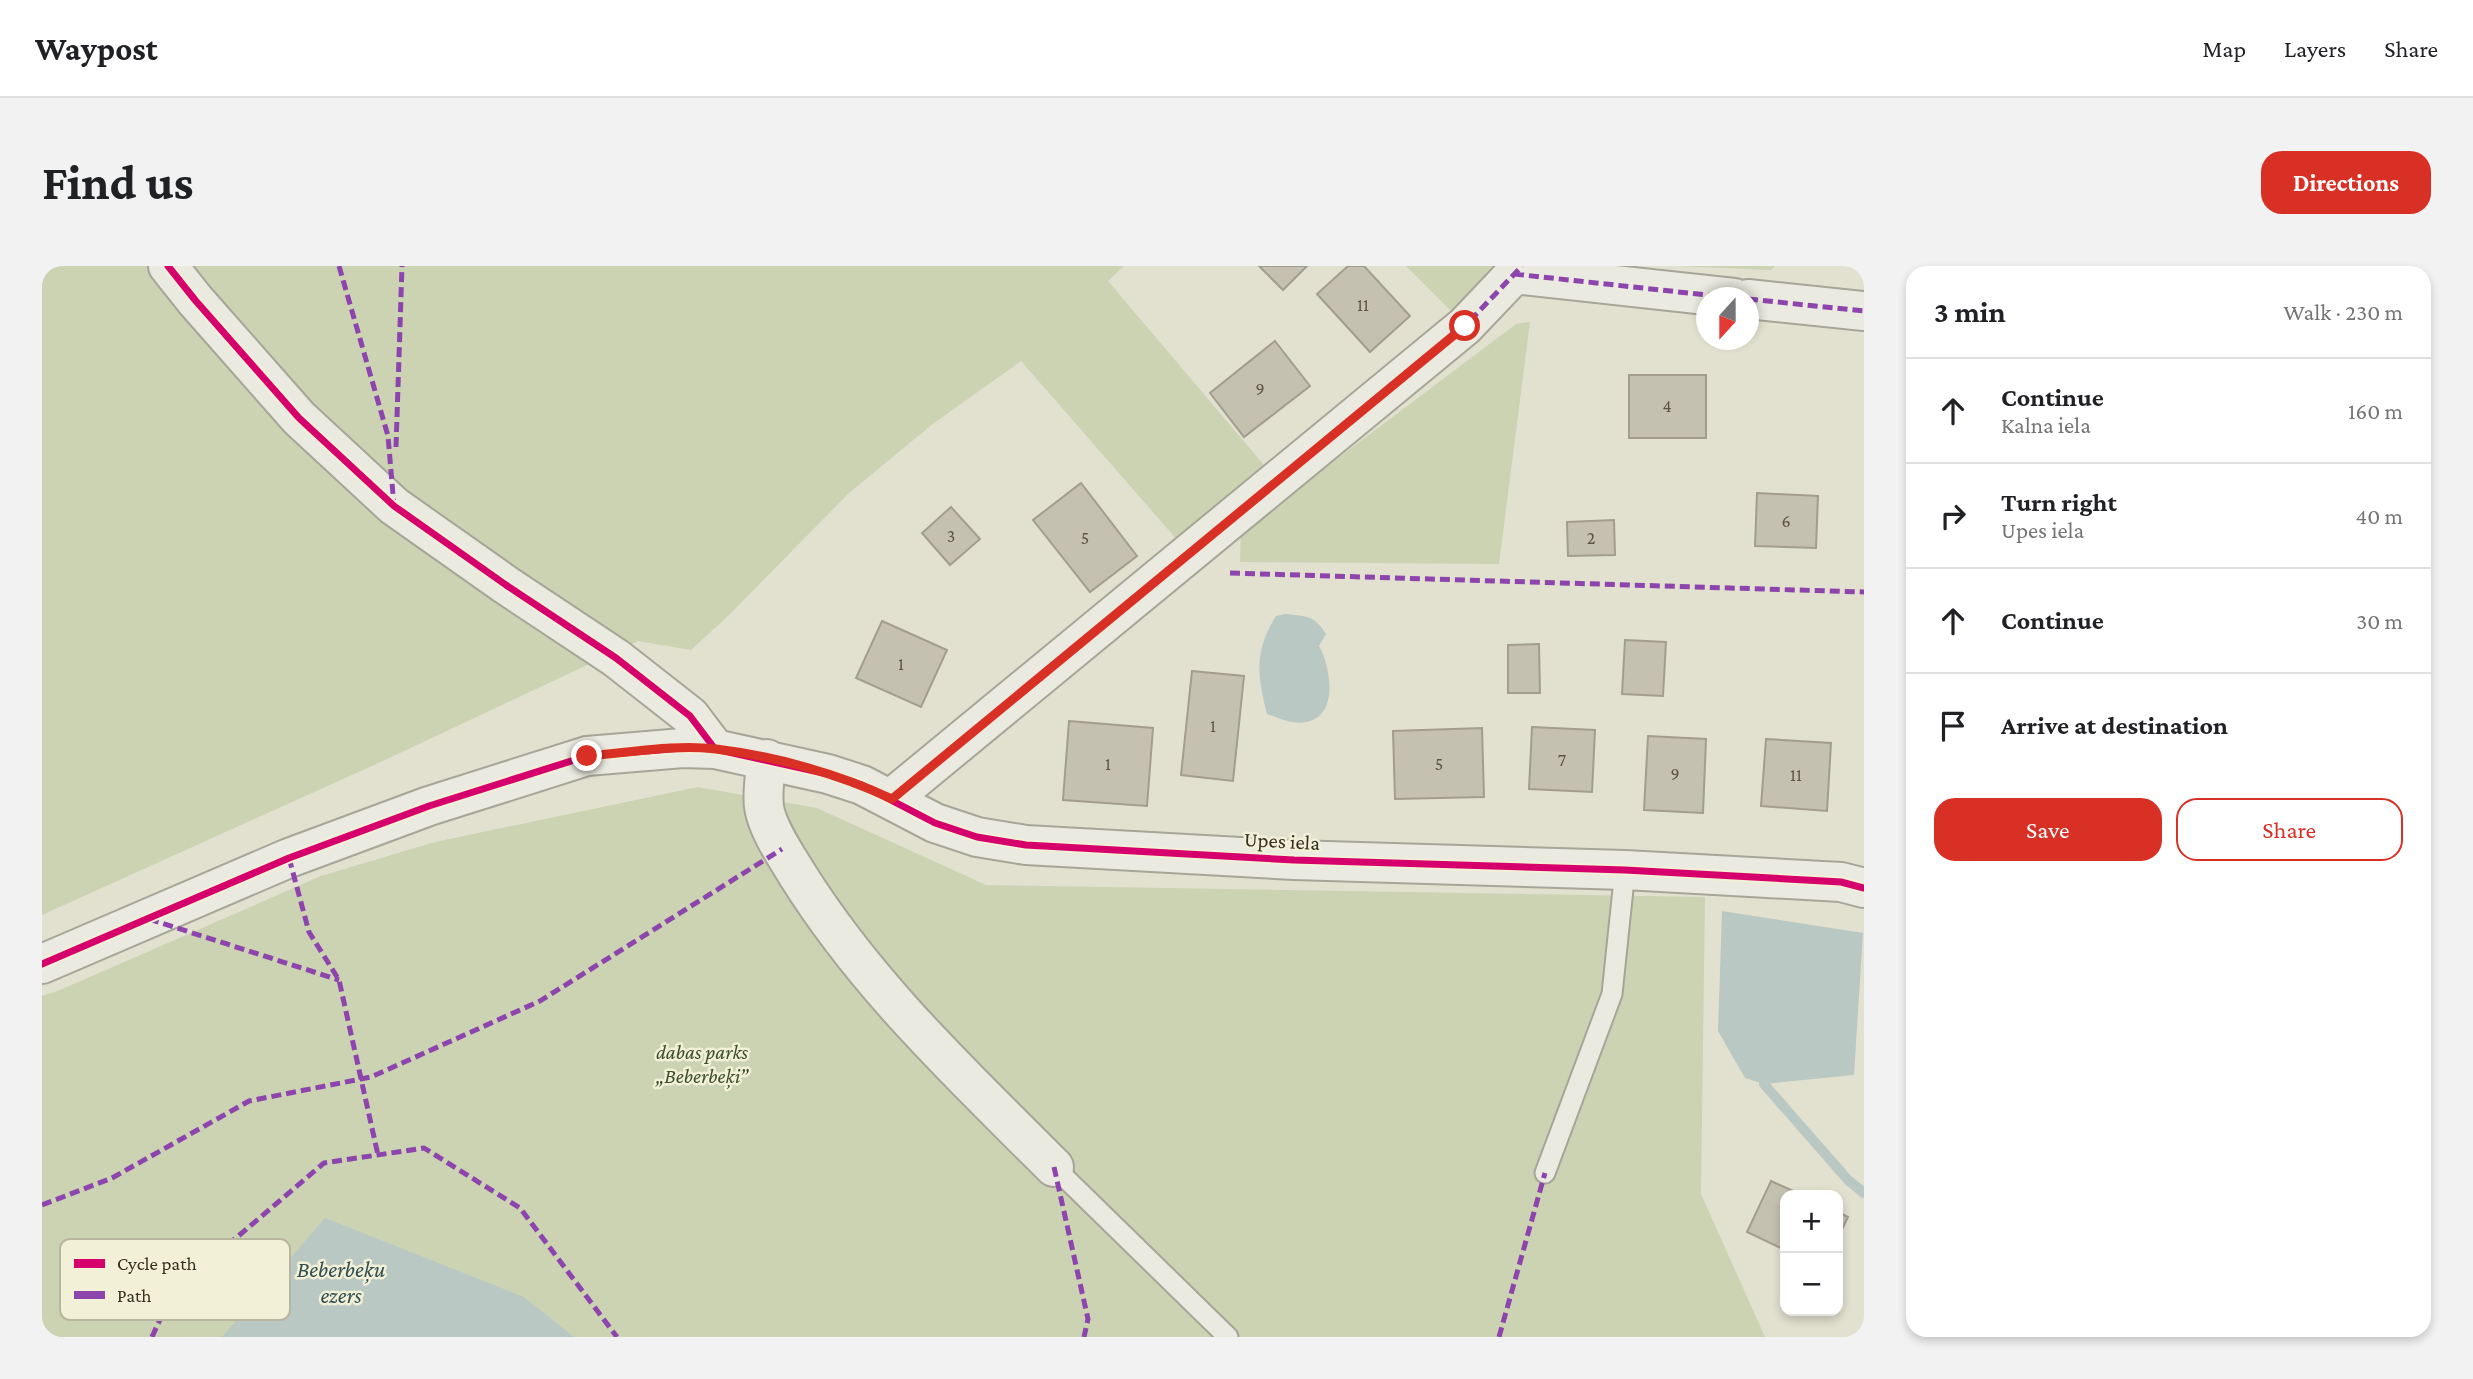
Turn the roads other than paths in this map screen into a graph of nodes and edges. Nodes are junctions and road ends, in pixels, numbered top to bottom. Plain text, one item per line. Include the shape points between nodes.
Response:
1 (168, 266) edge
2 (1518, 270) edge
3 (1696, 293) edge
4 (1759, 300) edge
5 (1864, 311) edge
6 (715, 748) junction
7 (767, 759) junction
8 (892, 799) junction
9 (1625, 870) junction
10 (1864, 888) edge
11 (42, 964) edge
12 (1054, 1167) joint
13 (1545, 1173) dead end
14 (1228, 1337) edge

1 - 6 street via 299,418 394,506 616,658 690,716
2 - 3 street
2 - 8 street via 1465,326
4 - 5 street
6 - 7 street, Upes iela
6 - 11 street, Upes iela via 587,756 429,806 289,858
7 - 8 street, Upes iela via 828,774
7 - 12 street via 764,809 782,849 825,919 916,1028
8 - 9 street, Upes iela via 935,823 977,837 1026,845 1293,860
9 - 10 street, Upes iela via 1841,882
9 - 13 lane via 1612,994
12 - 14 lane

